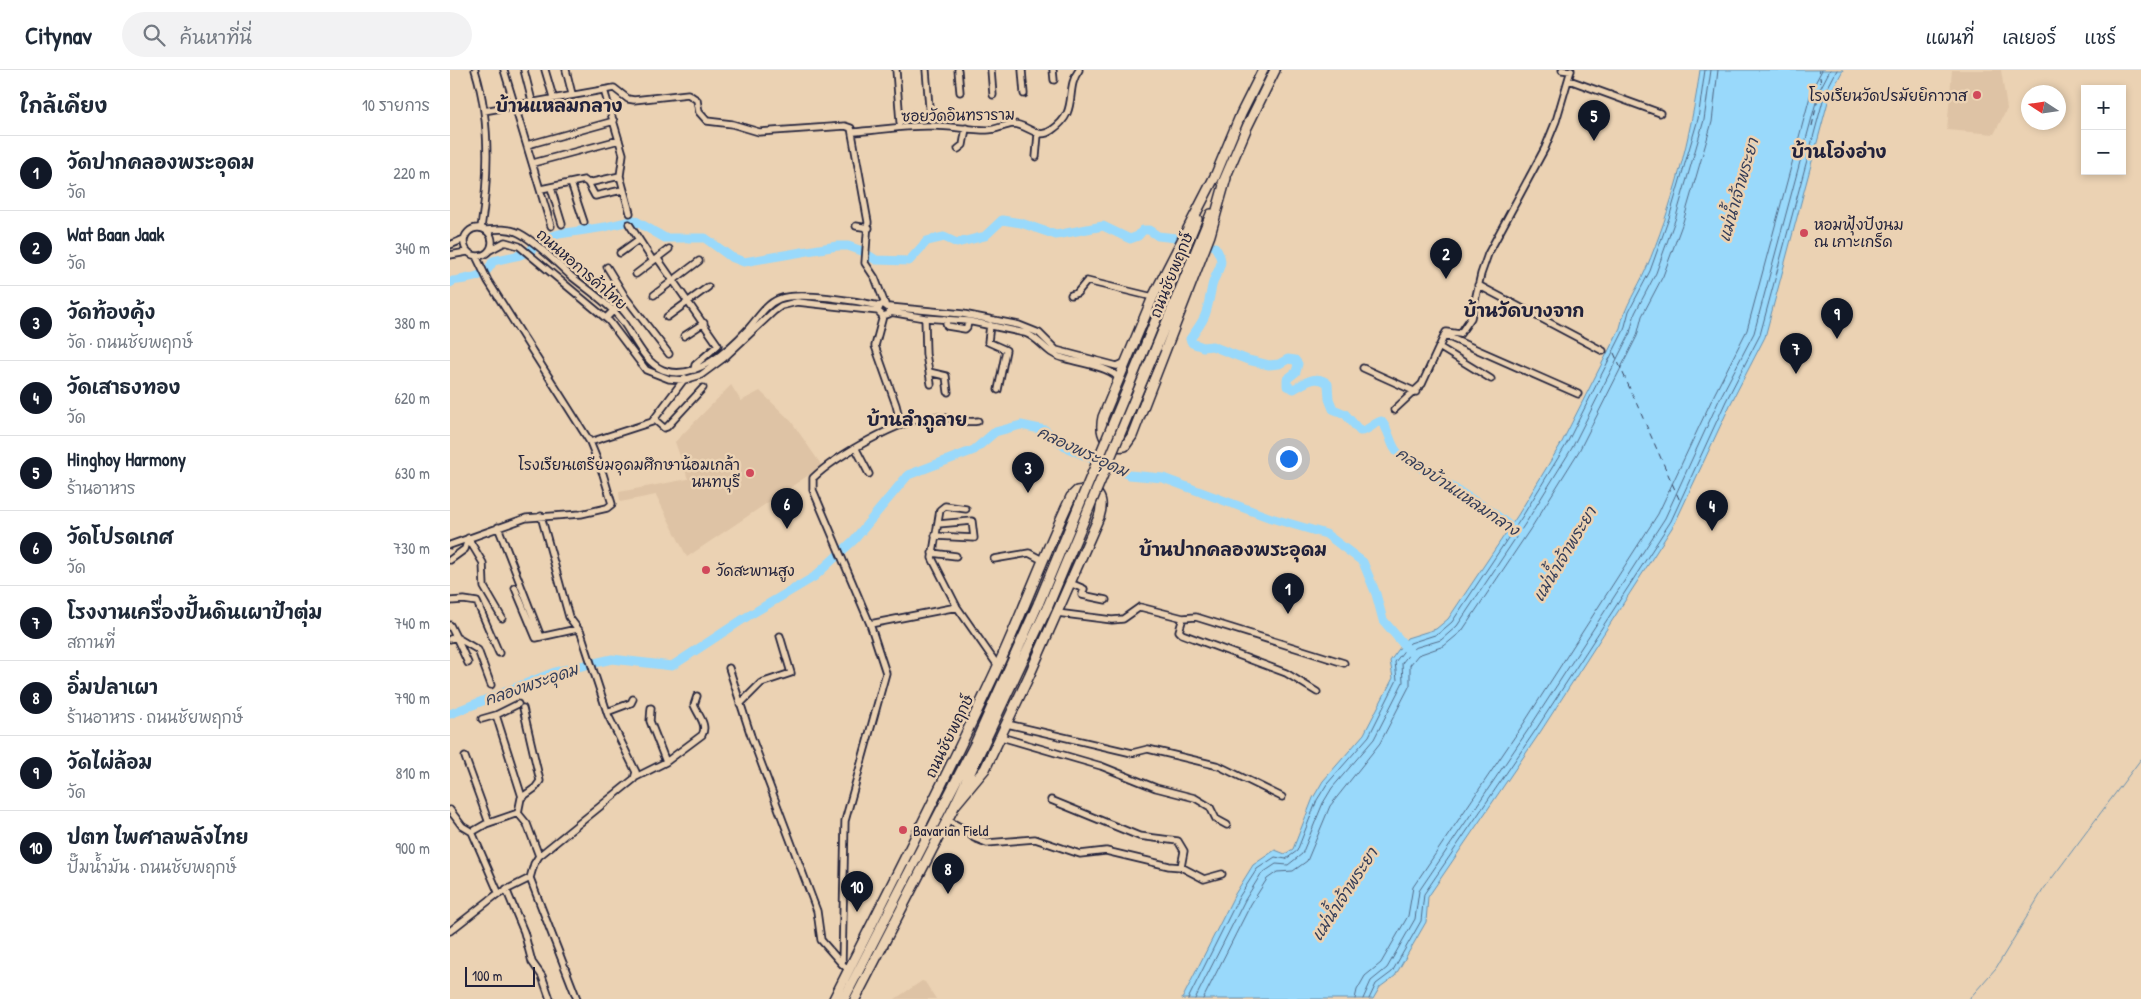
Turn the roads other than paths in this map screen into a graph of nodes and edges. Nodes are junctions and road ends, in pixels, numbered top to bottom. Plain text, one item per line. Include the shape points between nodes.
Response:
1 (475, 70) edge
2 (504, 70) edge
3 (524, 70) edge
4 (545, 70) edge
5 (566, 70) edge
6 (896, 70) edge
7 (926, 70) edge
8 (958, 70) edge
9 (991, 70) edge
10 (1022, 70) edge
11 (1053, 70) edge
12 (1079, 70) edge
13 (1275, 70) edge
14 (1562, 70) edge
15 (1262, 71) edge
16 (1571, 71) edge
17 (1054, 80) dead end
18 (1569, 80) junction
19 (604, 90) junction
20 (960, 92) dead end
21 (572, 94) junction
22 (1024, 94) dead end
23 (993, 95) dead end
24 (553, 97) junction
25 (532, 101) junction
26 (514, 104) junction
27 (484, 110) junction
28 (1660, 113) dead end
29 (930, 118) dead end
30 (614, 122) junction
31 (900, 122) dead end
32 (966, 128) junction
33 (853, 132) junction
34 (1038, 134) junction
35 (619, 140) junction
36 (526, 145) junction
37 (958, 149) dead end
38 (1036, 157) dead end
39 (533, 163) junction
40 (1216, 174) junction
41 (620, 176) junction
42 (1226, 178) junction
43 (571, 182) junction
44 (588, 183) junction
45 (551, 188) junction
46 (541, 189) junction
47 (622, 190) junction
48 (630, 213) dead end
49 (584, 222) dead end
50 (562, 224) dead end
51 (629, 224) dead end
52 (551, 226) dead end
53 (856, 226) dead end
54 (869, 228) junction
55 (483, 229) junction
56 (464, 239) junction
57 (638, 240) junction
58 (450, 245) edge
59 (669, 249) dead end
60 (490, 250) junction
61 (467, 252) junction
62 (620, 253) dead end
63 (450, 256) edge
64 (476, 256) junction
65 (655, 260) junction
66 (699, 261) dead end
67 (607, 267) dead end
68 (636, 274) dead end
69 (673, 279) junction
70 (580, 284) junction
71 (1478, 285) junction
72 (708, 287) dead end
73 (574, 292) junction
74 (654, 295) dead end
75 (1071, 295) dead end
76 (1153, 296) junction
77 (626, 298) junction
78 (688, 302) junction
79 (884, 308) junction
80 (614, 310) junction
81 (667, 317) dead end
82 (606, 318) junction
83 (924, 318) junction
84 (704, 323) junction
85 (990, 325) junction
86 (1444, 334) junction
87 (684, 336) dead end
88 (718, 345) junction
89 (1439, 347) junction
90 (722, 351) junction
91 (1603, 351) dead end
92 (669, 354) dead end
93 (1076, 358) junction
94 (1126, 362) junction
95 (1364, 368) dead end
96 (694, 370) junction
97 (929, 372) junction
98 (686, 373) junction
99 (1490, 379) dead end
100 (684, 380) junction
101 (1119, 380) junction
102 (931, 384) dead end
103 (702, 388) dead end
104 (998, 390) dead end
105 (948, 392) dead end
106 (1416, 392) junction
107 (1578, 394) dead end
108 (1394, 410) dead end
109 (655, 420) junction
110 (978, 421) dead end
111 (901, 425) junction
112 (590, 442) junction
113 (856, 449) junction
114 (869, 474) dead end
115 (966, 508) dead end
116 (541, 516) junction
117 (938, 524) junction
118 (498, 527) junction
119 (935, 536) junction
120 (467, 539) junction
121 (450, 545) edge
122 (932, 554) junction
123 (956, 556) dead end
124 (994, 558) dead end
125 (450, 560) edge
126 (1044, 561) junction
127 (1070, 583) junction
128 (515, 588) dead end
129 (1106, 600) dead end
130 (450, 601) edge
131 (957, 607) junction
132 (1057, 613) junction
133 (502, 618) dead end
134 (1183, 618) junction
135 (870, 624) junction
136 (450, 625) edge
137 (577, 628) junction
138 (780, 636) dead end
139 (541, 637) junction
140 (453, 638) edge
141 (499, 653) dead end
142 (1344, 663) dead end
143 (468, 664) dead end
144 (998, 666) junction
145 (730, 668) dead end
146 (491, 685) dead end
147 (1317, 692) dead end
148 (697, 696) dead end
149 (633, 700) dead end
150 (740, 704) junction
151 (651, 708) dead end
152 (607, 712) junction
153 (496, 715) junction
154 (482, 719) dead end
155 (1007, 724) junction
156 (1001, 737) junction
157 (465, 757) dead end
158 (666, 762) junction
159 (636, 778) junction
160 (522, 796) junction
161 (1282, 797) dead end
162 (1051, 800) dead end
163 (955, 805) junction
164 (450, 810) edge
165 (518, 813) junction
166 (947, 820) junction
167 (489, 823) junction
168 (1227, 825) dead end
169 (472, 832) junction
170 (928, 834) junction
171 (539, 856) junction
172 (1181, 867) junction
173 (1222, 874) dead end
174 (530, 878) junction
175 (892, 887) junction
176 (506, 889) junction
177 (499, 894) junction
178 (450, 931) edge
179 (846, 967) junction
180 (550, 999) edge
181 (577, 999) edge
182 (834, 999) edge
183 (844, 999) edge
184 (855, 999) edge

1 - 27 street
2 - 26 street
3 - 25 street
4 - 24 street
5 - 21 street
6 - 31 street
7 - 29 street
8 - 20 street
9 - 23 street
10 - 22 street
11 - 17 street
12 - 34 street via 1073,81 1070,109 1053,130
13 - 42 main road, ถนนชัยพฤกษ์ via 1246,127
14 - 16 street
15 - 40 main road, ถนนชัยพฤกษ์
16 - 18 street
18 - 28 street
18 - 71 street via 1545,148 1494,242
19 - 21 street
19 - 30 street
19 - 33 street, ซอยวัดอินทราราม via 616,89 634,100 688,94 694,96 706,121 759,132 845,126 852,128
21 - 24 street
24 - 25 street
25 - 26 street
26 - 27 street
26 - 36 street
27 - 55 street via 487,153
30 - 35 street
30 - 36 street
32 - 33 street, ซอยวัดอินทราราม via 933,126
32 - 34 street, ซอยวัดอินทราราม via 988,130 1016,124
32 - 37 street via 963,145
33 - 54 street
34 - 38 street
35 - 39 street
35 - 41 street via 623,154
36 - 39 street
39 - 46 street
40 - 76 main road
40 - 170 main road, ถนนชัยพฤกษ์, bridge via 1039,602 993,705
41 - 44 street
41 - 47 street
42 - 101 main road via 1210,235 1167,347 1128,442 1118,447 1106,442 1102,427
42 - 163 main road, ถนนชัยพฤกษ์, bridge via 1048,606
43 - 44 street via 584,180
43 - 45 street
43 - 49 street
44 - 47 street via 595,196
45 - 46 street
45 - 50 street
46 - 52 street
47 - 48 street
51 - 57 street
53 - 54 street
54 - 79 street via 865,263 875,278
55 - 56 street via 469,232
55 - 60 street via 491,237
55 - 70 street, ถนนหอการค้าไทย via 503,229 524,237
56 - 58 street
56 - 61 street
57 - 62 street
57 - 65 street
59 - 65 street
60 - 64 street
60 - 73 street, ถนนหอการค้าไทย via 505,242 519,246
61 - 63 street
61 - 64 street
64 - 112 street via 488,281
65 - 68 street
65 - 69 street
66 - 69 street
67 - 77 street
69 - 74 street
69 - 78 street
70 - 73 street
70 - 80 street, ถนนหอการค้าไทย
71 - 86 street via 1469,323 1460,334
71 - 91 street
72 - 78 street
73 - 82 street, ถนนหอการค้าไทย
75 - 76 street via 1087,281
76 - 94 main road
77 - 80 street
77 - 92 street
78 - 81 street
78 - 84 street
79 - 83 street, ถนนหอการค้าไทย
79 - 90 street, ถนนหอการค้าไทย via 787,297 771,303
79 - 93 street, ถนนหอการค้าไทย via 963,314 1018,325 1039,333 1056,350
79 - 100 street, ถนนหอการค้าไทย via 797,302 781,306 724,358 701,375
79 - 111 street via 875,346
80 - 82 street
80 - 98 street, ถนนหอการค้าไทย via 652,365
82 - 100 street, ถนนหอการค้าไทย via 646,370 669,380
83 - 85 street, ถนนหอการค้าไทย
83 - 97 street
84 - 87 street
84 - 88 street
85 - 93 street, ถนนหอการค้าไทย via 1030,335 1053,355
85 - 104 street via 988,342 1006,350
86 - 89 street
86 - 107 street
88 - 90 street
88 - 96 street via 695,365
89 - 99 street
89 - 106 street
90 - 96 street, ถนนหอการค้าไทย
93 - 94 street, ถนนหอการค้าไทย via 1117,366
93 - 101 street, ถนนหอการค้าไทย via 1113,372
94 - 101 main road
95 - 106 street
96 - 98 street, ถนนหอการค้าไทย
97 - 102 street
97 - 105 street via 946,376
98 - 100 street
100 - 109 street
103 - 109 street via 667,427
106 - 108 street
109 - 112 street
110 - 111 street via 930,417
111 - 113 street
112 - 116 street via 612,504 581,514
113 - 114 street
113 - 135 street via 821,470 813,478 813,490
115 - 117 street via 945,506 940,510
116 - 118 street
116 - 137 street via 568,617
117 - 119 street
117 - 119 street via 972,521 974,538
118 - 120 street
118 - 139 street
119 - 122 street
120 - 121 street
120 - 125 street via 465,549
120 - 133 street via 483,563 484,587
122 - 123 street
122 - 131 street
124 - 126 street via 1029,553
126 - 127 main road, ถนนชัยพฤกษ์ via 1071,497 1082,489 1094,490 1101,501 1100,512
126 - 144 main road, ถนนชัยพฤกษ์
127 - 129 street via 1084,589 1082,595
127 - 132 main road, ถนนชัยพฤกษ์
128 - 139 street via 535,637
130 - 141 street via 477,602
131 - 135 street
131 - 144 street
132 - 134 street via 1119,620 1140,607
132 - 155 main road, ถนนชัยพฤกษ์
134 - 142 street via 1196,617
134 - 147 street via 1179,630 1187,636 1286,673
135 - 179 street via 886,672 846,816
136 - 140 street
137 - 139 street
137 - 152 street
138 - 150 street via 791,672 761,683
140 - 143 street
140 - 146 street via 478,650
144 - 175 main road, ถนนชัยพฤกษ์
145 - 150 street
148 - 158 street via 694,705 704,731 696,741
149 - 152 street
150 - 179 street via 817,911 821,940
151 - 158 street via 650,721
152 - 159 street via 635,767
153 - 154 street
153 - 160 street
153 - 160 street via 521,706 540,781 536,788
155 - 156 main road, ถนนชัยพฤกษ์
155 - 161 street via 1132,753 1148,749 1219,766
156 - 163 main road, ถนนชัยพฤกษ์ via 985,769
156 - 168 street via 1195,798 1210,807 1214,816
157 - 167 street
158 - 159 street
159 - 171 street
160 - 165 street
162 - 172 street via 1139,836 1178,842 1184,851
163 - 166 main road, ถนนชัยพฤกษ์
164 - 169 street via 462,826
165 - 167 street
165 - 171 street via 528,824
166 - 172 street via 987,843 1035,840 1075,853 1106,851
166 - 184 main road, ถนนชัยพฤกษ์
167 - 169 street
169 - 177 street
170 - 175 main road
170 - 183 main road, ถนนชัยพฤกษ์
171 - 174 street
172 - 173 street via 1204,879
174 - 176 street
174 - 181 street
175 - 179 main road, ถนนชัยพฤกษ์
176 - 177 street
176 - 180 street via 524,932 532,962 542,976
177 - 178 street
179 - 182 main road, ถนนชัยพฤกษ์

